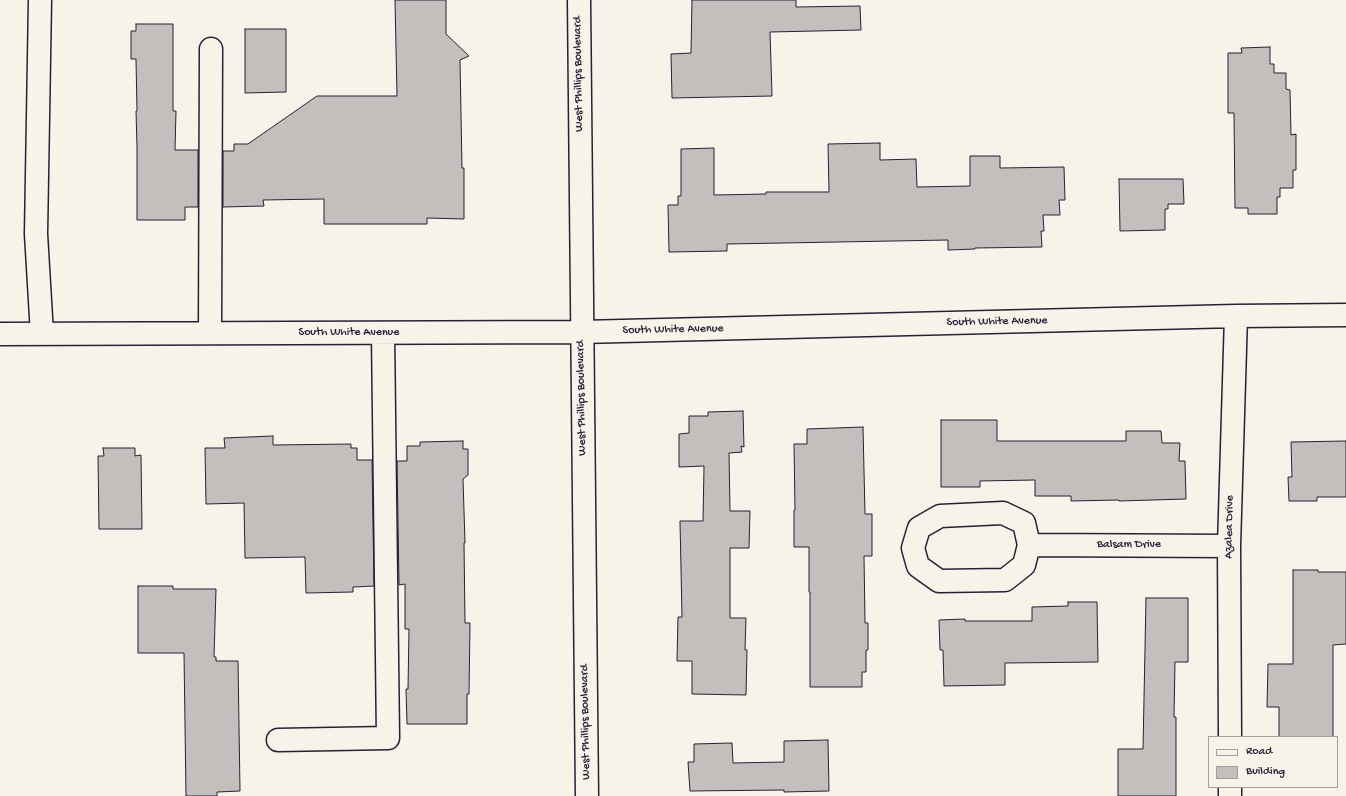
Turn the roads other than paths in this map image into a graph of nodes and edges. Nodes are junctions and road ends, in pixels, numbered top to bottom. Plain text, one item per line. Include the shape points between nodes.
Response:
1 (40, 0) edge
2 (579, 0) edge
3 (211, 49) dead end
4 (1236, 316) junction
5 (1346, 316) edge
6 (382, 332) junction
7 (582, 332) junction
8 (210, 333) junction
9 (0, 334) edge
10 (42, 334) junction
11 (1029, 545) junction
12 (1229, 546) junction
13 (1230, 736) edge
14 (278, 740) dead end
15 (587, 796) edge

1 - 10 street via 36,234
2 - 7 street, West Phillips Boulevard
3 - 8 street
4 - 5 street, South White Avenue
4 - 7 street, South White Avenue
4 - 12 street, Azalea Drive
6 - 7 street, South White Avenue
6 - 8 street, South White Avenue
6 - 14 street via 388,738
7 - 15 street, West Phillips Boulevard
8 - 10 street, South White Avenue
9 - 10 street, South White Avenue
11 - 11 street via 1024,523 1003,514 940,516 919,528 912,548 918,566 939,581 1005,580 1024,564
11 - 12 street, Balsam Drive
12 - 13 street, Azalea Drive

